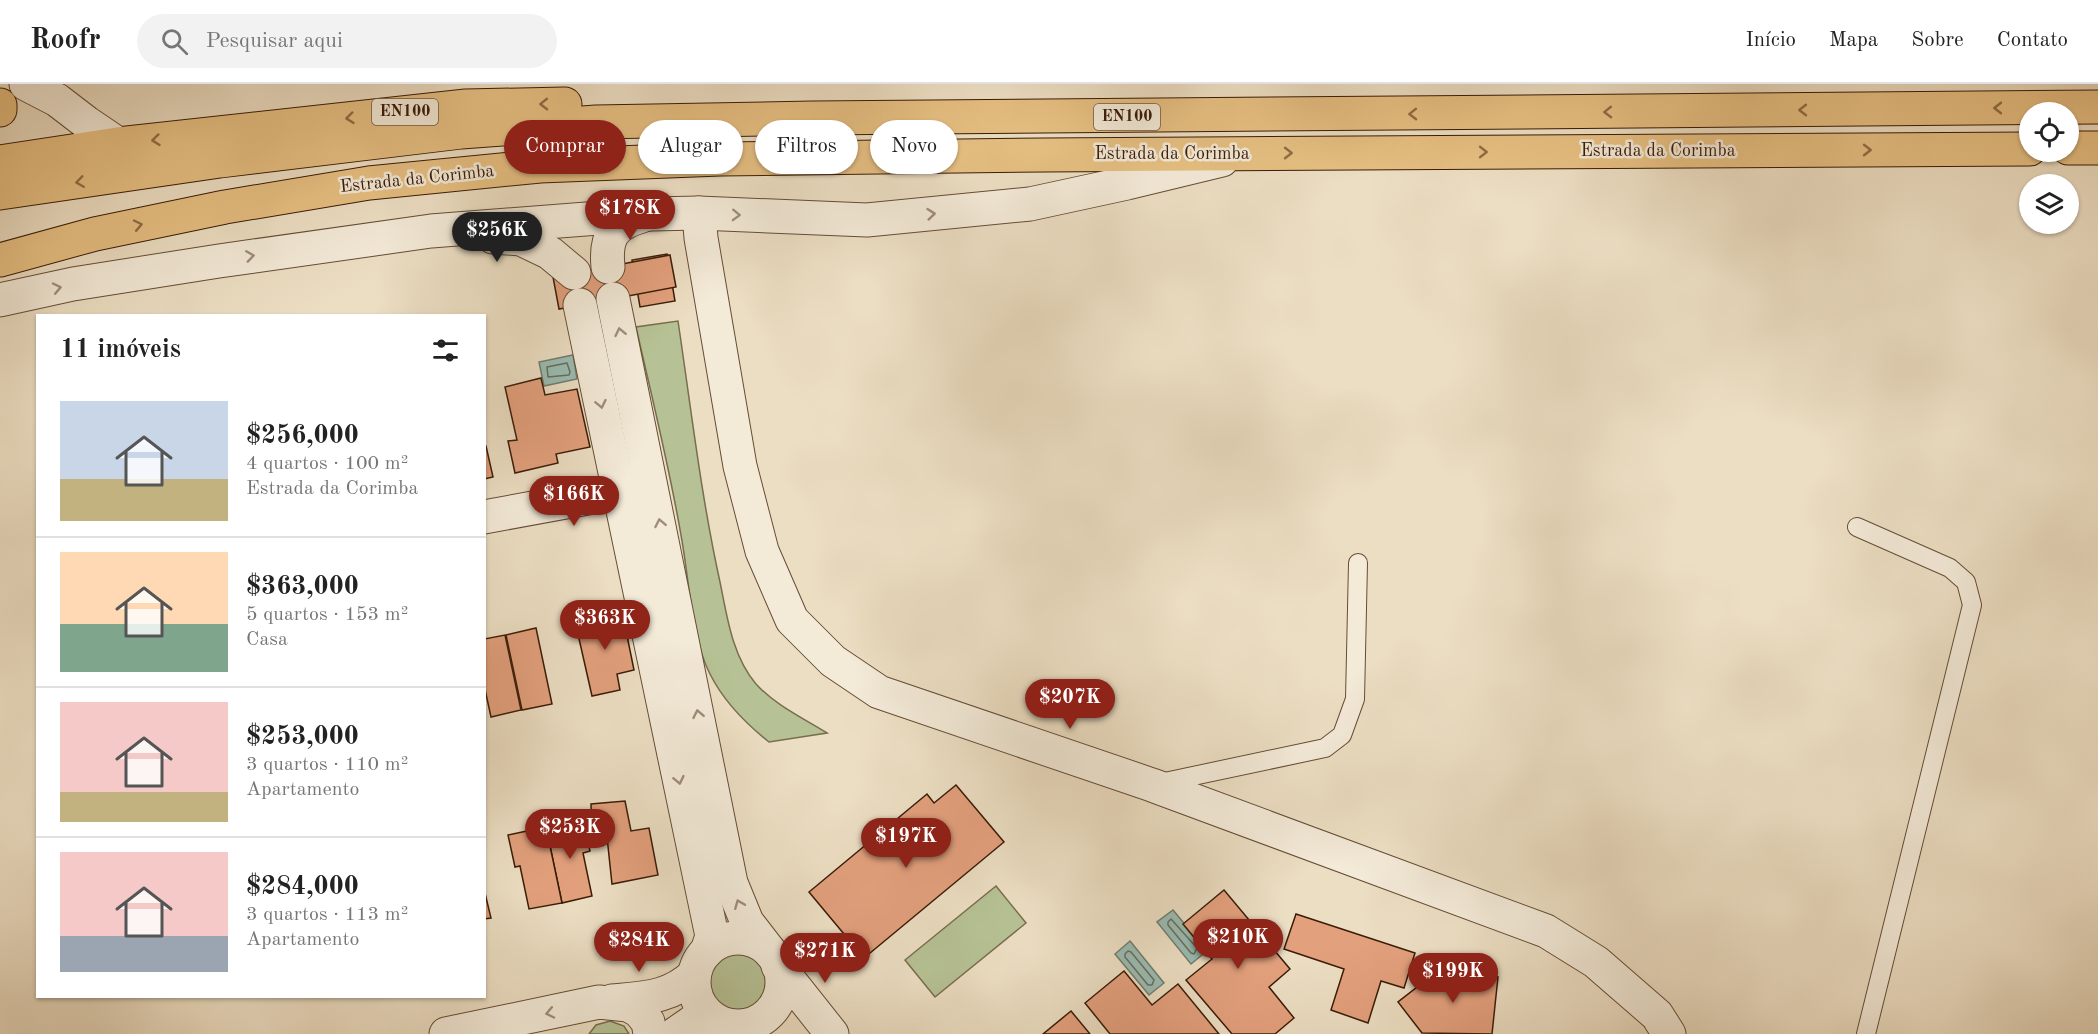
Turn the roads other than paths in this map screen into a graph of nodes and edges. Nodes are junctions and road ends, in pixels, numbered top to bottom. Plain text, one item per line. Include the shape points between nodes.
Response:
1 (26, 84) edge
2 (0, 105) edge
3 (2098, 107) edge
4 (0, 110) edge
5 (812, 118) junction
6 (118, 144) junction
7 (2019, 148) edge
8 (2079, 148) edge
9 (2098, 148) edge
10 (1247, 154) junction
11 (0, 162) edge
12 (0, 193) edge
13 (699, 213) junction
14 (651, 214) junction
15 (431, 231) junction
16 (95, 234) junction
17 (0, 260) edge
18 (608, 267) dead end
19 (574, 273) dead end
20 (0, 292) edge
21 (613, 299) dead end
22 (0, 300) edge
23 (580, 305) dead end
24 (652, 485) junction
25 (620, 493) junction
26 (486, 518) edge
27 (1857, 528) dead end
28 (1358, 563) dead end
29 (1152, 785) junction
30 (775, 959) junction
31 (701, 963) junction
32 (599, 1002) junction
33 (719, 1024) edge
34 (446, 1034) edge
35 (650, 1034) edge
36 (675, 1034) edge
37 (832, 1034) edge
38 (1669, 1034) edge
39 (1866, 1034) edge

1 - 6 street via 57,100
2 - 4 main road
3 -> 5 main road, Estrada da Corimba / EN100
5 -> 6 main road, Estrada da Corimba / EN100 via 719,105 641,102 466,106
5 -> 12 main road, Estrada da Corimba / EN100 via 596,122 460,132
6 - 11 main road, Estrada da Corimba / EN100
10 -> 7 main road, Estrada da Corimba / EN100
8 - 9 main road
13 -> 10 street via 867,220 1030,204
16 -> 10 main road, Estrada da Corimba / EN100 via 369,183 540,166 720,159
13 - 14 street
13 - 29 street via 740,466 762,551 792,620 832,661 879,692
14 - 15 street
14 - 18 street via 625,220 614,231 608,241
15 - 19 street via 521,240 550,254
22 -> 15 street via 197,264
16 - 17 main road, Estrada da Corimba / EN100
16 - 20 street
24 -> 21 street
23 -> 25 street
24 - 25 street
30 -> 24 street via 747,922 731,883
25 - 26 street
25 -> 31 street via 712,936
27 - 39 lane via 1950,568 1966,582 1972,605
28 - 29 lane via 1355,699 1342,735 1325,748
29 - 38 street via 1546,931 1596,962 1657,1015
30 - 31 street via 760,944 733,939 719,943
30 - 33 street via 782,980 774,1008 750,1025
30 - 37 street
31 - 32 street via 673,991
31 - 33 street via 694,990 699,1003
32 -> 34 street
32 - 35 street via 628,1005 639,1011 648,1022
33 - 36 street via 691,1023

